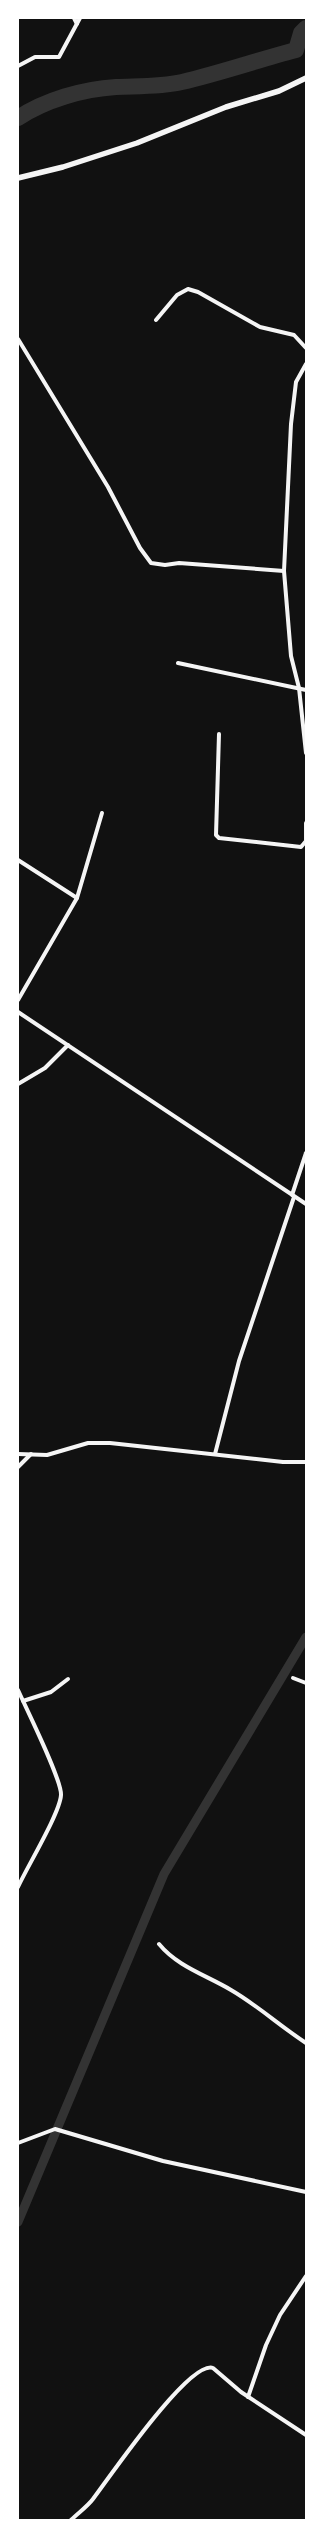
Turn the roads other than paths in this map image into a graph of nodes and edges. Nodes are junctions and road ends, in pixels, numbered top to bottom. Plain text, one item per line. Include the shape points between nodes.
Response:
1 (74, 18) edge
2 (80, 18) edge
3 (77, 24) junction
4 (18, 66) edge
5 (306, 78) edge
6 (18, 178) edge
7 (156, 320) dead end
8 (18, 338) edge
9 (306, 348) edge
10 (306, 364) edge
11 (284, 571) junction
12 (178, 663) dead end
13 (299, 688) junction
14 (306, 690) edge
15 (219, 734) dead end
16 (306, 753) edge
17 (102, 812) dead end
18 (306, 823) edge
19 (306, 841) edge
20 (18, 860) edge
21 (77, 898) junction
22 (18, 1000) edge
23 (18, 1012) edge
24 (68, 1046) junction
25 (18, 1084) edge
26 (306, 1154) edge
27 (293, 1196) junction
28 (306, 1204) edge
29 (18, 1454) edge
30 (31, 1454) junction
31 (215, 1454) junction
32 (306, 1462) edge
33 (18, 1468) edge
34 (293, 1678) dead end
35 (68, 1679) dead end
36 (306, 1683) edge
37 (18, 1690) edge
38 (23, 1701) junction
39 (18, 1887) edge
40 (159, 1944) dead end
41 (306, 2043) edge
42 (18, 2143) edge
43 (306, 2192) edge
44 (306, 2276) edge
45 (248, 2397) junction
46 (306, 2435) edge
47 (71, 2520) edge

1 - 3 street
2 - 3 street
3 - 4 street via 59,57 35,57
5 - 6 main road via 278,91 226,107 137,143 63,167
7 - 9 street via 177,295 188,289 198,292 260,327 294,335
8 - 11 street via 151,563 165,566 180,563
10 - 11 street via 296,382
11 - 13 street via 291,656
12 - 13 street
13 - 14 street
13 - 16 street
15 - 19 street via 216,835 219,838 289,847 301,847
17 - 21 street
18 - 19 street
20 - 21 street
21 - 22 street
23 - 24 street
24 - 25 street via 45,1068
24 - 27 street
26 - 27 street
27 - 28 street
27 - 31 street via 239,1361
29 - 30 street
30 - 31 street via 47,1455 88,1443 110,1443
30 - 33 street
31 - 32 street via 283,1462
34 - 36 street
35 - 38 street via 52,1692
37 - 38 street
38 - 39 street via 61,1795 51,1822
40 - 41 street via 179,1963 231,1990
42 - 43 street via 54,2129 163,2162
44 - 45 street via 280,2315
45 - 46 street
45 - 47 street via 213,2368 203,2369 183,2385 92,2500

